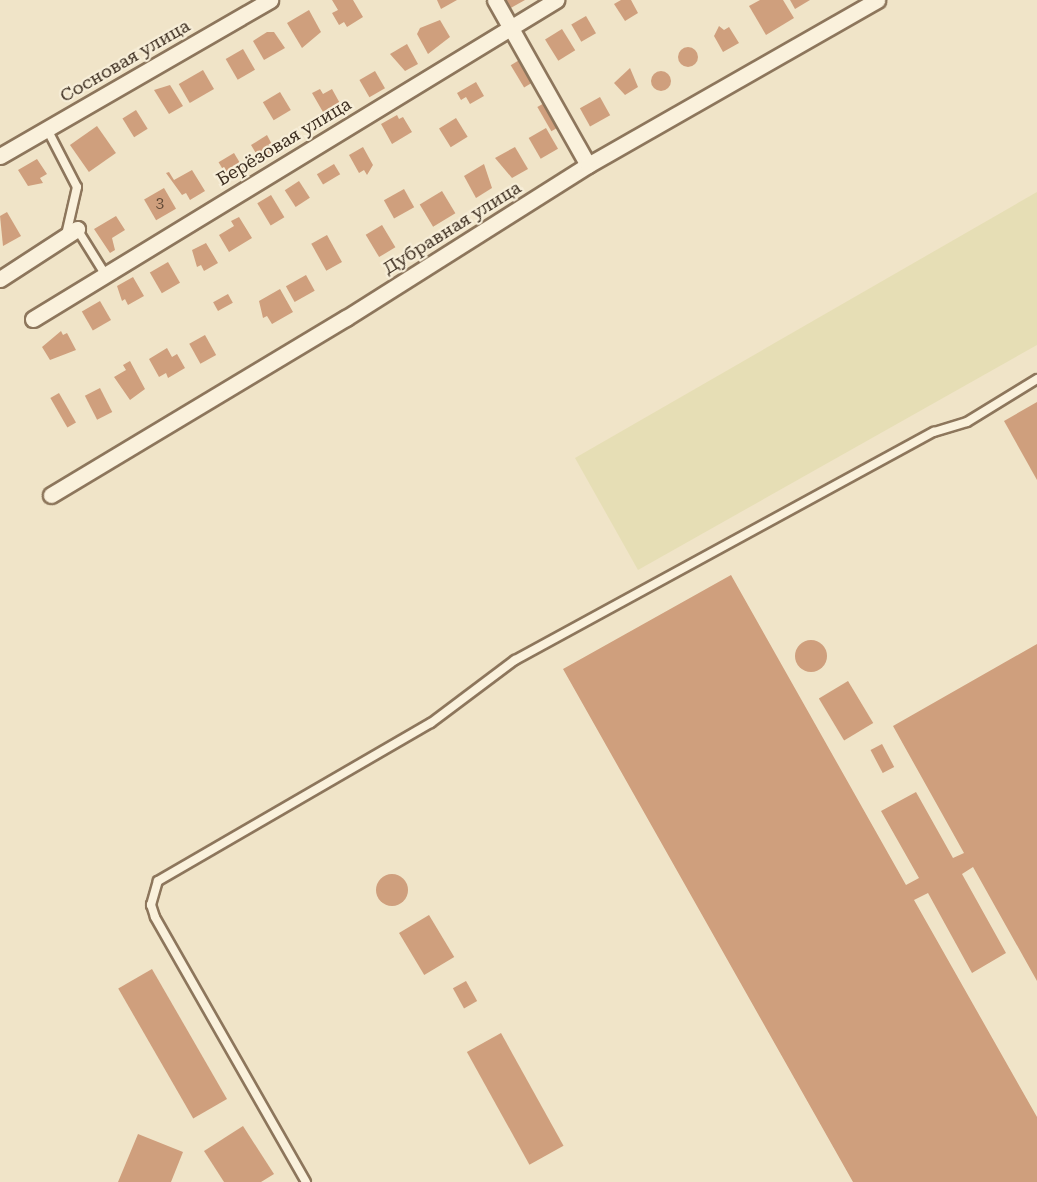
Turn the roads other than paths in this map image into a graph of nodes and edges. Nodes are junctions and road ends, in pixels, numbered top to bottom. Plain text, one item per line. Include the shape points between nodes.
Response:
1 (270, 0) edge
2 (495, 0) edge
3 (556, 0) edge
4 (877, 0) edge
5 (509, 27) junction
6 (47, 129) junction
7 (0, 156) edge
8 (588, 165) junction
9 (71, 232) junction
10 (105, 274) junction
11 (0, 279) edge
12 (33, 319) dead end
13 (1037, 379) edge
14 (51, 495) dead end
15 (306, 1182) edge

1 - 6 street, Сосновая улица
2 - 5 street
3 - 5 street, Берёзовая улица
4 - 8 street, Дубравная улица
5 - 8 street
5 - 10 street, Берёзовая улица
6 - 7 street, Сосновая улица
6 - 9 lane via 77,186
8 - 14 street, Дубравная улица via 346,318
9 - 10 lane
9 - 11 street
10 - 12 street, Берёзовая улица
13 - 15 lane via 967,422 934,432 514,660 432,723 158,880 150,905 155,917

